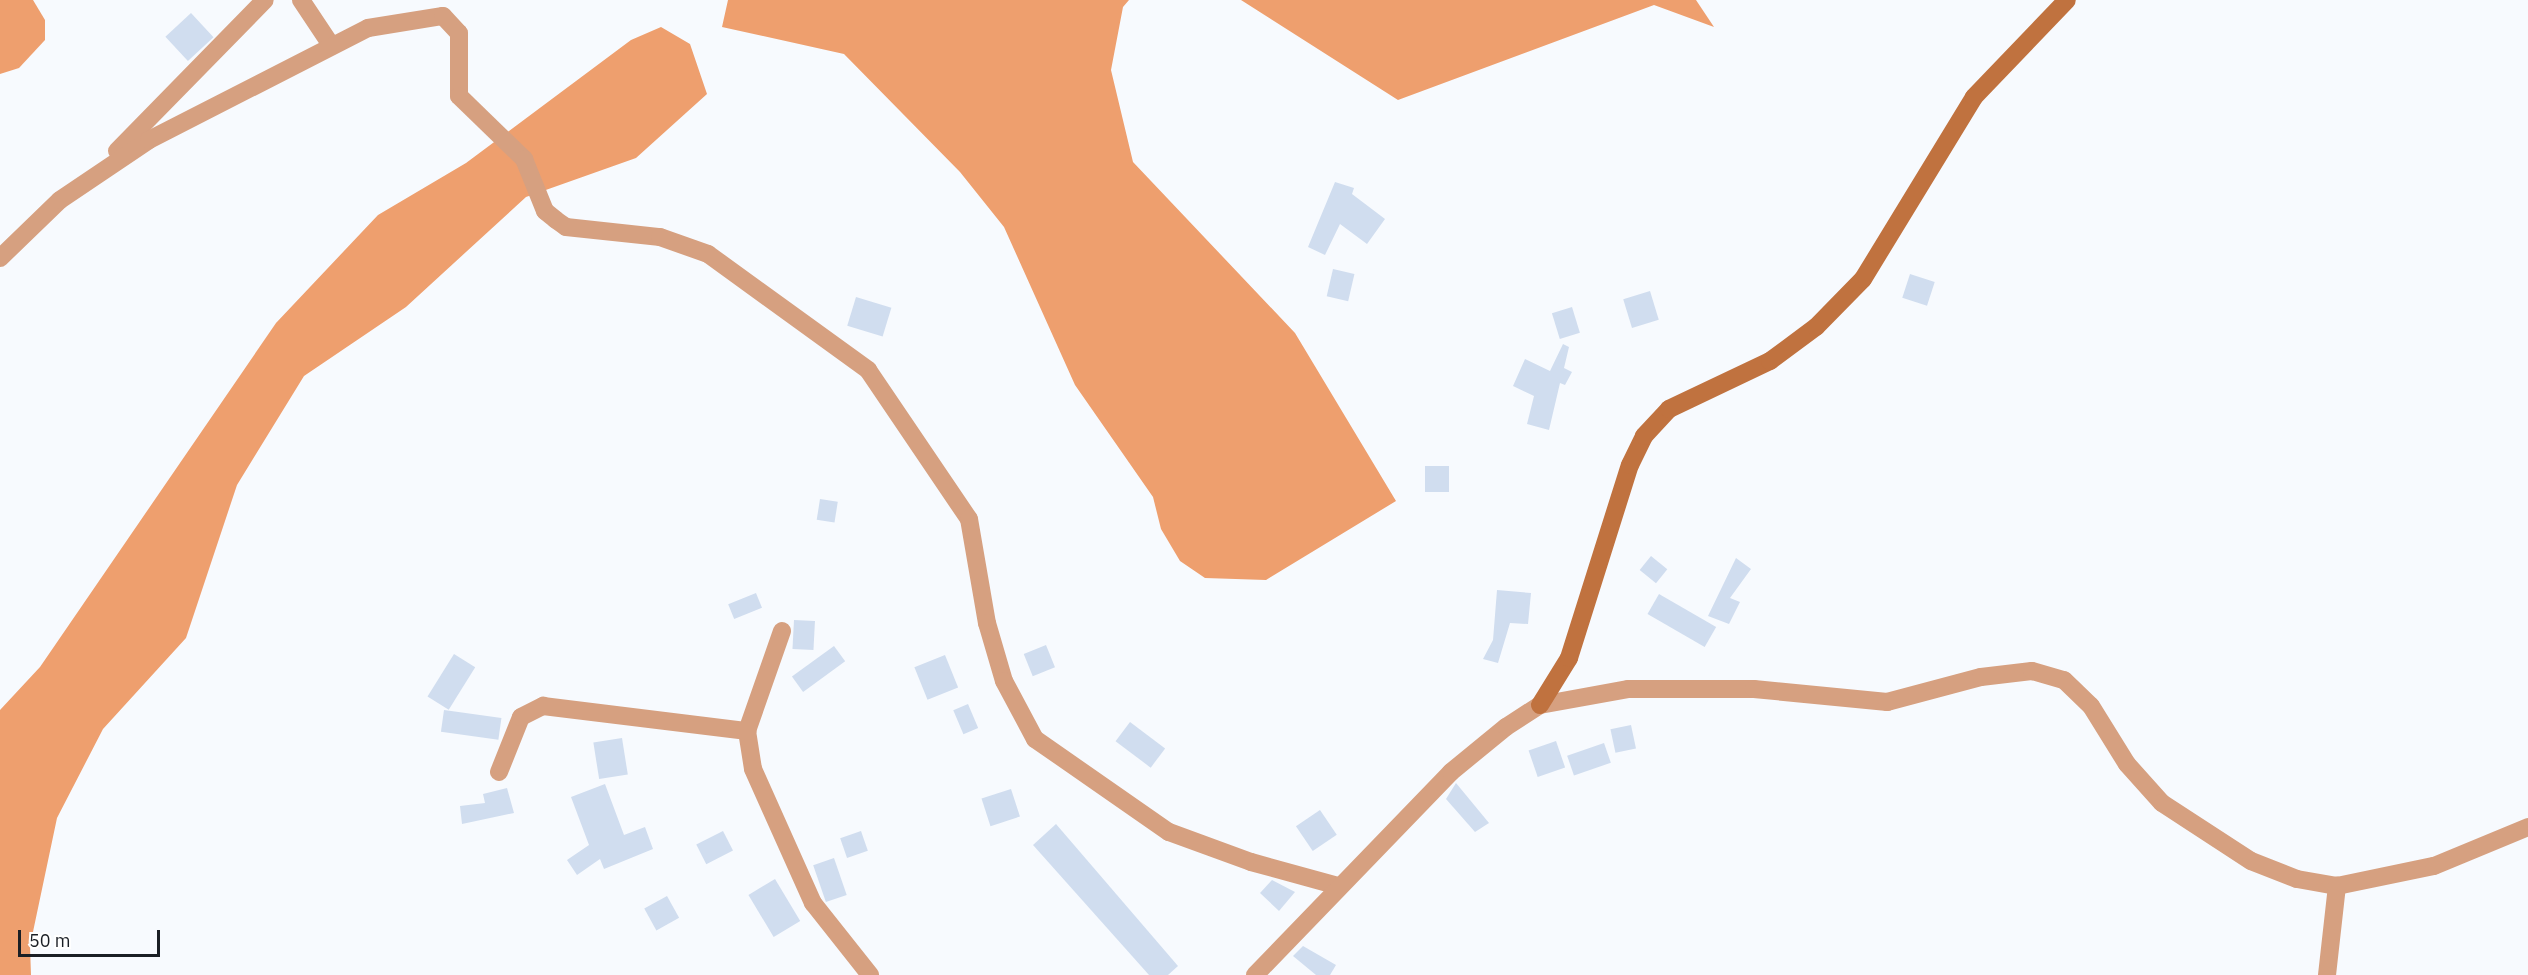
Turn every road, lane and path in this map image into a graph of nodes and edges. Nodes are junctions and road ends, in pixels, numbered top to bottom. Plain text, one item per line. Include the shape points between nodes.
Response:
1 (266, 0) edge
2 (301, 0) edge
3 (2067, 0) edge
4 (331, 45) junction
5 (104, 166) junction
6 (0, 258) edge
7 (782, 632) dead end
8 (1540, 705) junction
9 (747, 731) junction
10 (499, 772) dead end
11 (2528, 827) edge
12 (1338, 886) junction
13 (2337, 886) junction
14 (870, 975) edge
15 (1255, 975) edge
16 (2327, 975) edge

1 - 5 street
2 - 4 street
3 - 8 street via 1974,97 1855,287 1816,327 1770,361 1669,409 1644,436 1630,465 1569,658
4 - 5 street
4 - 12 street via 368,28 442,16 459,33 459,96 524,159 545,211 566,227 660,237 708,254 868,370 969,519 987,623 1004,681 1035,739 1169,831 1251,862
5 - 6 street
7 - 9 street
8 - 12 street via 1451,771
8 - 13 street via 1628,689 1689,686 1887,702 1982,677 2032,671 2064,680 2091,706 2134,772 2197,830 2251,861 2297,879
9 - 10 street via 543,706 521,717
9 - 14 street via 753,769 774,825 808,893
11 - 13 street via 2434,866
12 - 15 street
13 - 16 street

